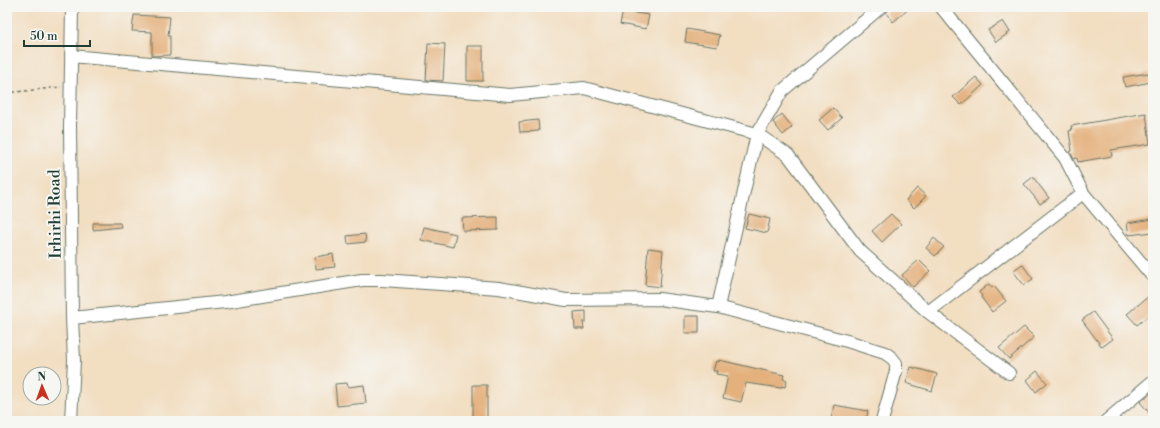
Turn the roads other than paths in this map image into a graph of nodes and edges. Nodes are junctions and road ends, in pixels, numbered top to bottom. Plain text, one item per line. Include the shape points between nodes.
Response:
1 (72, 7) edge
2 (880, 7) edge
3 (942, 7) edge
4 (71, 56) junction
5 (757, 134) junction
6 (1083, 193) junction
7 (1153, 277) edge
8 (718, 307) junction
9 (928, 312) junction
10 (72, 318) junction
11 (1009, 373) dead end
12 (1153, 381) edge
13 (70, 421) edge
14 (882, 421) edge
15 (1106, 421) edge

1 - 4 street, Irhirhi Road
2 - 5 street via 782,90
3 - 6 street via 1065,158
4 - 5 street via 510,95 584,88
4 - 10 street, Irhirhi Road
5 - 8 street
5 - 9 street via 788,155 860,251
6 - 7 street
6 - 9 street
8 - 10 street via 659,299 566,300 500,288 362,280 225,302
8 - 14 street via 885,352 896,363 896,371
9 - 11 street
10 - 13 street, Irhirhi Road via 74,360
12 - 15 street

